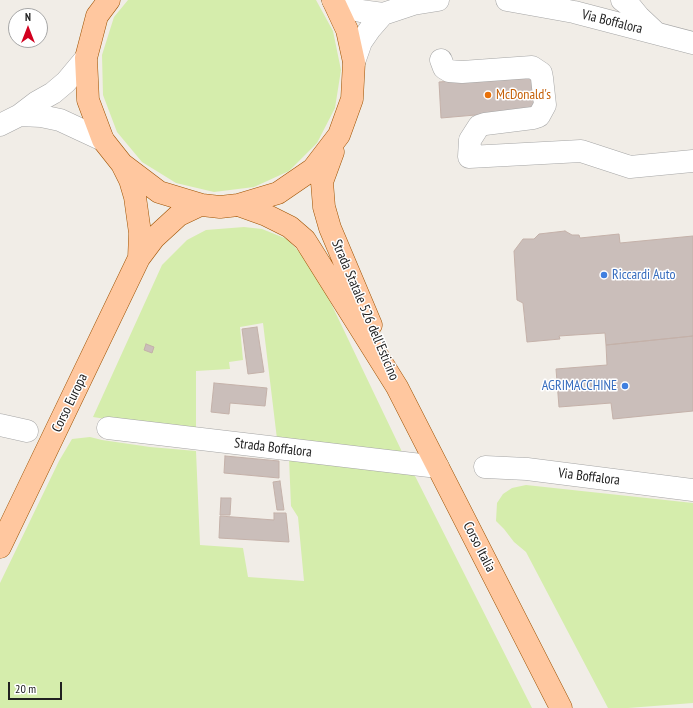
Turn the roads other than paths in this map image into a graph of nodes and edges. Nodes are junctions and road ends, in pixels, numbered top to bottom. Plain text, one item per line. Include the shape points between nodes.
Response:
1 (109, 0) edge
2 (333, 0) edge
3 (438, 0) edge
4 (507, 0) edge
5 (622, 0) edge
6 (383, 14) junction
7 (656, 33) junction
8 (693, 43) edge
9 (86, 58) junction
10 (441, 60) dead end
11 (354, 62) junction
12 (20, 115) junction
13 (0, 125) edge
14 (339, 135) junction
15 (103, 140) junction
16 (693, 161) edge
17 (122, 164) junction
18 (202, 205) junction
19 (238, 205) junction
20 (139, 258) junction
21 (396, 387) junction
22 (0, 425) edge
23 (108, 428) dead end
24 (26, 431) dead end
25 (438, 467) junction
26 (486, 467) dead end
27 (693, 490) edge
28 (0, 547) edge
29 (561, 708) edge

1 - 9 main road, Corso Europa via 98,16
2 - 6 street via 348,8
2 - 11 main road, Corso Europa via 347,30
3 - 6 street via 414,4
4 - 7 street, Via Boffalora via 574,12
5 - 7 street
6 - 11 street via 361,42
7 - 8 street, Via Boffalora
9 - 12 street via 66,82
9 - 15 main road, Corso Europa via 88,100
10 - 16 street via 444,68 449,71 532,67 541,73 544,105 540,116 479,126 470,140 469,157 581,151 630,167
11 - 14 main road, Corso Europa via 352,99
12 - 13 street
12 - 15 street via 60,120
14 - 19 main road, Corso Europa via 313,169 278,193
14 - 21 main road, Strada Statale 526 dell'Esticino via 322,182 324,207 330,228
15 - 17 main road, Corso Europa
17 - 18 main road, Corso Europa via 159,192
17 - 20 main road, Corso Europa via 135,197 140,233
18 - 19 main road, Corso Europa
18 - 20 main road, Corso Europa via 179,215 154,238
19 - 21 main road, Strada Statale 526 dell'Esticino via 290,227 306,240
20 - 28 main road, Corso Europa
21 - 25 main road, Corso Italia
22 - 24 street
23 - 25 street, Strada Boffalora
25 - 29 main road, Corso Italia
26 - 27 street, Via Boffalora via 527,469

